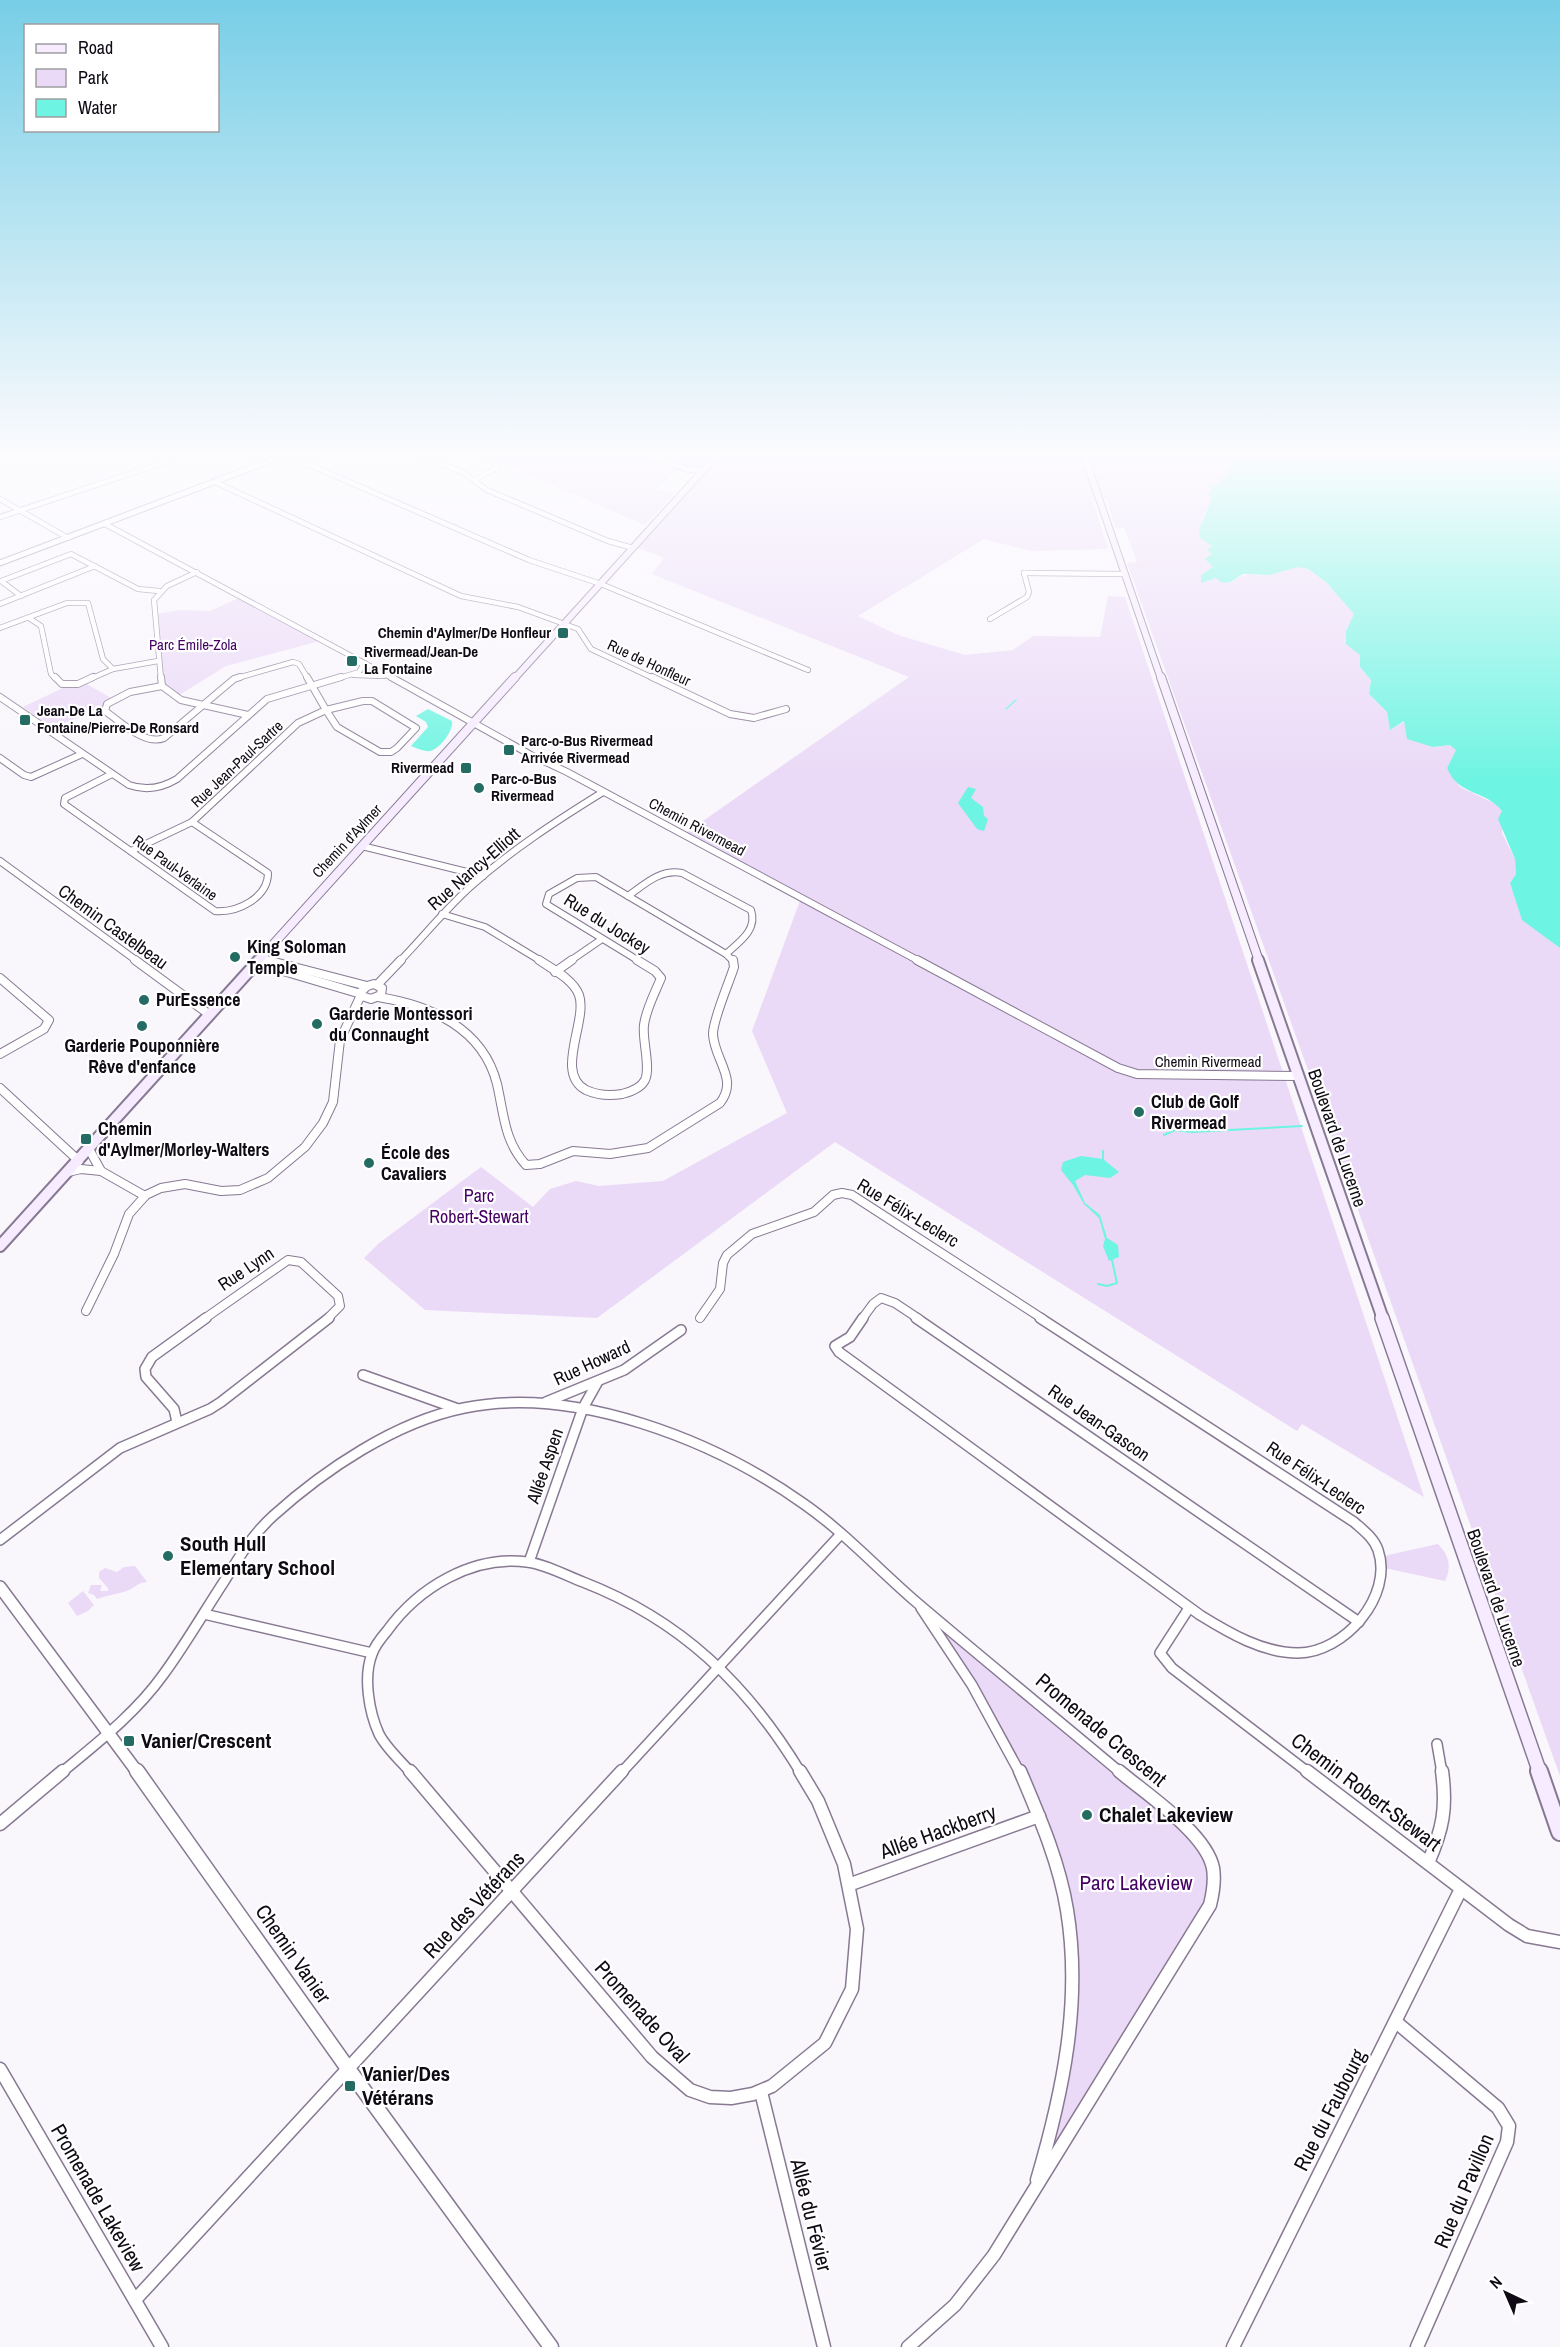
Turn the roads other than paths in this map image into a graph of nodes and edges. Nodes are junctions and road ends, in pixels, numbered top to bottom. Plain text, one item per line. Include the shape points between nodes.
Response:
1 (43, 565) edge
2 (183, 565) edge
3 (393, 565) edge
4 (543, 565) edge
5 (618, 565) edge
6 (1120, 565) edge
7 (95, 566) joint
8 (197, 572) junction
9 (1123, 574) junction
10 (601, 584) junction
11 (159, 591) junction
12 (21, 596) junction
13 (0, 604) edge
14 (29, 618) junction
15 (990, 619) dead end
16 (564, 624) junction
17 (0, 627) edge
18 (352, 656) junction
19 (159, 661) junction
20 (113, 669) junction
21 (376, 670) junction
22 (808, 670) dead end
23 (344, 676) junction
24 (398, 682) junction
25 (312, 685) junction
26 (162, 686) junction
27 (0, 697) edge
28 (201, 705) junction
29 (786, 709) dead end
30 (326, 710) junction
31 (248, 715) junction
32 (474, 723) junction
33 (82, 754) junction
34 (0, 758) edge
35 (112, 774) junction
36 (603, 792) junction
37 (192, 822) junction
38 (362, 846) junction
39 (131, 851) junction
40 (0, 861) edge
41 (483, 876) junction
42 (628, 896) junction
43 (442, 914) junction
44 (602, 939) junction
45 (726, 954) junction
46 (258, 961) junction
47 (555, 972) junction
48 (0, 978) edge
49 (367, 986) junction
50 (378, 992) junction
51 (361, 994) junction
52 (210, 1015) junction
53 (348, 1022) junction
54 (0, 1054) edge
55 (1297, 1076) junction
56 (0, 1088) edge
57 (89, 1149) junction
58 (79, 1161) junction
59 (101, 1171) junction
60 (68, 1172) junction
61 (146, 1196) junction
62 (0, 1246) edge
63 (86, 1311) dead end
64 (700, 1318) dead end
65 (681, 1330) dead end
66 (839, 1352) joint
67 (363, 1375) dead end
68 (597, 1383) junction
69 (545, 1402) junction
70 (583, 1408) junction
71 (459, 1409) junction
72 (177, 1422) junction
73 (841, 1534) junction
74 (0, 1540) edge
75 (529, 1562) junction
76 (0, 1587) edge
77 (914, 1599) junction
78 (1189, 1608) junction
79 (204, 1614) junction
80 (1359, 1622) junction
81 (372, 1653) junction
82 (719, 1666) junction
83 (110, 1733) junction
84 (1437, 1744) dead end
85 (1039, 1816) junction
86 (0, 1824) edge
87 (1560, 1832) edge
88 (1428, 1863) junction
89 (851, 1884) junction
90 (1461, 1889) junction
91 (513, 1892) junction
92 (1560, 1942) edge
93 (1396, 2022) junction
94 (0, 2069) edge
95 (349, 2070) junction
96 (761, 2092) junction
97 (1035, 2190) junction
98 (135, 2300) junction
99 (162, 2347) edge
100 (551, 2347) edge
101 (824, 2347) edge
102 (908, 2347) edge
103 (1233, 2347) edge
104 (1417, 2347) edge

1 - 12 street via 1,581
2 - 8 street, Chemin Rivermead
3 - 16 street, Rue de Honfleur via 461,596 518,607
4 - 10 street
5 - 10 main road, Chemin d'Aylmer
6 - 9 main road, Boulevard de Lucerne
7 - 11 street via 138,589
7 - 12 street
8 - 11 street
8 - 18 street, Chemin Rivermead
9 - 15 street via 1024,573 1027,597
9 - 55 main road, Boulevard de Lucerne
10 - 16 main road, Chemin d'Aylmer
10 - 22 street
11 - 19 street via 154,603
12 - 13 street
14 - 17 street
14 - 20 street via 41,626 51,674 60,683 78,684
14 - 20 street via 67,603 88,603 103,659
16 - 29 street, Rue de Honfleur via 580,630 591,649 730,714 754,718
16 - 32 main road, Chemin d'Aylmer
18 - 21 street, Chemin Rivermead
18 - 23 street via 363,667
19 - 20 street
19 - 26 street
21 - 23 street
21 - 24 street, Chemin Rivermead
23 - 24 street via 373,674
23 - 25 street
24 - 32 street, Chemin Rivermead
25 - 28 street via 299,664 290,663 238,677
25 - 30 street
25 - 31 street via 272,697
26 - 28 street via 181,700
26 - 28 street via 119,696 107,704 105,711 154,741 164,738
27 - 33 street
28 - 31 street
30 - 30 street via 369,700 416,728 397,748 380,752 337,727
30 - 37 street, Rue Jean-Paul-Sartre via 297,723
31 - 35 street via 170,783 138,788
32 - 36 street, Chemin Rivermead
32 - 38 main road, Chemin d'Aylmer
33 - 34 street via 31,777
33 - 35 street
35 - 39 street, Rue Paul-Verlaine via 63,802
36 - 41 street, Rue Nancy-Elliott via 532,837
36 - 55 street, Chemin Rivermead via 1128,1072 1156,1076
37 - 39 street, Rue Jean-Paul-Sartre
37 - 39 street, Rue Paul-Verlaine via 268,873 266,884 245,906 232,912 215,911
38 - 41 street
38 - 46 main road, Chemin d'Aylmer
40 - 52 street, Chemin Castelbeau
41 - 43 street, Rue Nancy-Elliott
42 - 44 street, Rue du Jockey via 585,874 547,898 546,904
42 - 45 street, Rue du Jockey
42 - 45 street via 672,870 751,910 754,917 747,936
43 - 47 street, Rue du Jockey via 489,929
43 - 50 street, Rue Nancy-Elliott
44 - 47 street
44 - 47 street, Rue du Jockey via 661,978 644,1024 646,1075 636,1088 608,1096 587,1091 578,1084 573,1044 581,1004 572,983
45 - 50 street via 733,959 734,968 713,1031 729,1085 720,1103 648,1148 610,1155 573,1151 540,1164 526,1165 506,1136 493,1070 475,1041 442,1015
46 - 49 street
46 - 51 street
46 - 52 main road, Chemin d'Aylmer
48 - 54 street via 49,1020 44,1029
49 - 50 street
49 - 51 street
50 - 51 street via 368,999
50 - 53 street, Rue Nancy-Elliott
51 - 53 street
52 - 57 main road, Chemin d'Aylmer
53 - 61 street via 340,1043 334,1103 322,1126 292,1159 258,1183 239,1190 183,1184
55 - 87 main road, Boulevard de Lucerne
56 - 58 street
57 - 58 main road, Chemin d'Aylmer
57 - 59 street
58 - 60 main road, Chemin d'Aylmer
59 - 60 street
59 - 61 street
60 - 62 main road, Chemin d'Aylmer
61 - 63 street via 123,1222 114,1255
64 - 80 street, Rue Félix-Leclerc via 720,1289 727,1255 752,1234 814,1212 833,1195 852,1195 1354,1522 1374,1543 1380,1561 1376,1586
65 - 68 street, Rue Howard via 624,1370
66 - 78 street, Rue Félix-Leclerc
66 - 80 street, Rue Jean-Gascon via 835,1346 850,1336 873,1304 881,1298 895,1303
67 - 71 street
68 - 69 street, Rue Howard
68 - 70 street, Allée Aspen
69 - 70 street, Promenade Crescent
69 - 71 street, Promenade Crescent
70 - 73 street, Promenade Crescent via 629,1419 707,1448 772,1482
70 - 75 street, Allée Aspen
71 - 79 street, Promenade Crescent via 376,1442 314,1480 248,1543
72 - 72 street, Rue Lynn via 221,1402 327,1319 340,1306 338,1296 301,1263 288,1260 152,1357 144,1372 174,1409
72 - 74 street, Rue Lynn via 120,1448
73 - 77 street, Promenade Crescent
73 - 82 street, Rue des Vétérans
75 - 81 street, Promenade Oval via 500,1561 444,1578 416,1597 392,1622
75 - 82 street, Promenade Oval via 602,1588 668,1626
76 - 83 street, Chemin Vanier
77 - 85 street, Promenade Crescent via 997,1728
77 - 97 street, Promenade Crescent via 1193,1833 1211,1856 1215,1871 1210,1905
78 - 80 street, Rue Félix-Leclerc via 1234,1635 1291,1653 1330,1645
78 - 88 street, Chemin Robert-Stewart via 1160,1653 1172,1668
79 - 81 street
79 - 83 street, Promenade Crescent via 160,1679
81 - 91 street, Promenade Oval via 370,1709 380,1736
82 - 89 street, Promenade Oval via 771,1724 795,1758 816,1795
82 - 91 street, Rue des Vétérans
83 - 86 street, Promenade Crescent
83 - 95 street, Chemin Vanier
84 - 88 street via 1444,1819
85 - 89 street, Allée Hackberry
85 - 97 street, Promenade Crescent via 1052,1852 1069,1926 1072,1991 1060,2091
88 - 90 street, Chemin Robert-Stewart
89 - 96 street, Promenade Oval via 858,1921 858,1952 853,1988 841,2019 823,2048 796,2073
90 - 92 street, Chemin Robert-Stewart via 1527,1936
90 - 93 street, Rue du Faubourg
91 - 95 street, Rue des Vétérans
91 - 96 street, Promenade Oval via 673,2077 690,2090 712,2097 741,2098
93 - 103 street, Rue du Faubourg
93 - 104 street, Rue du Pavillon via 1498,2108 1509,2126 1507,2142
94 - 98 street, Promenade Lakeview
95 - 98 street, Rue des Vétérans
95 - 100 street, Chemin Vanier
96 - 101 street, Allée du Févier
97 - 102 street, Promenade Crescent via 958,2301 926,2335
98 - 99 street, Promenade Lakeview

